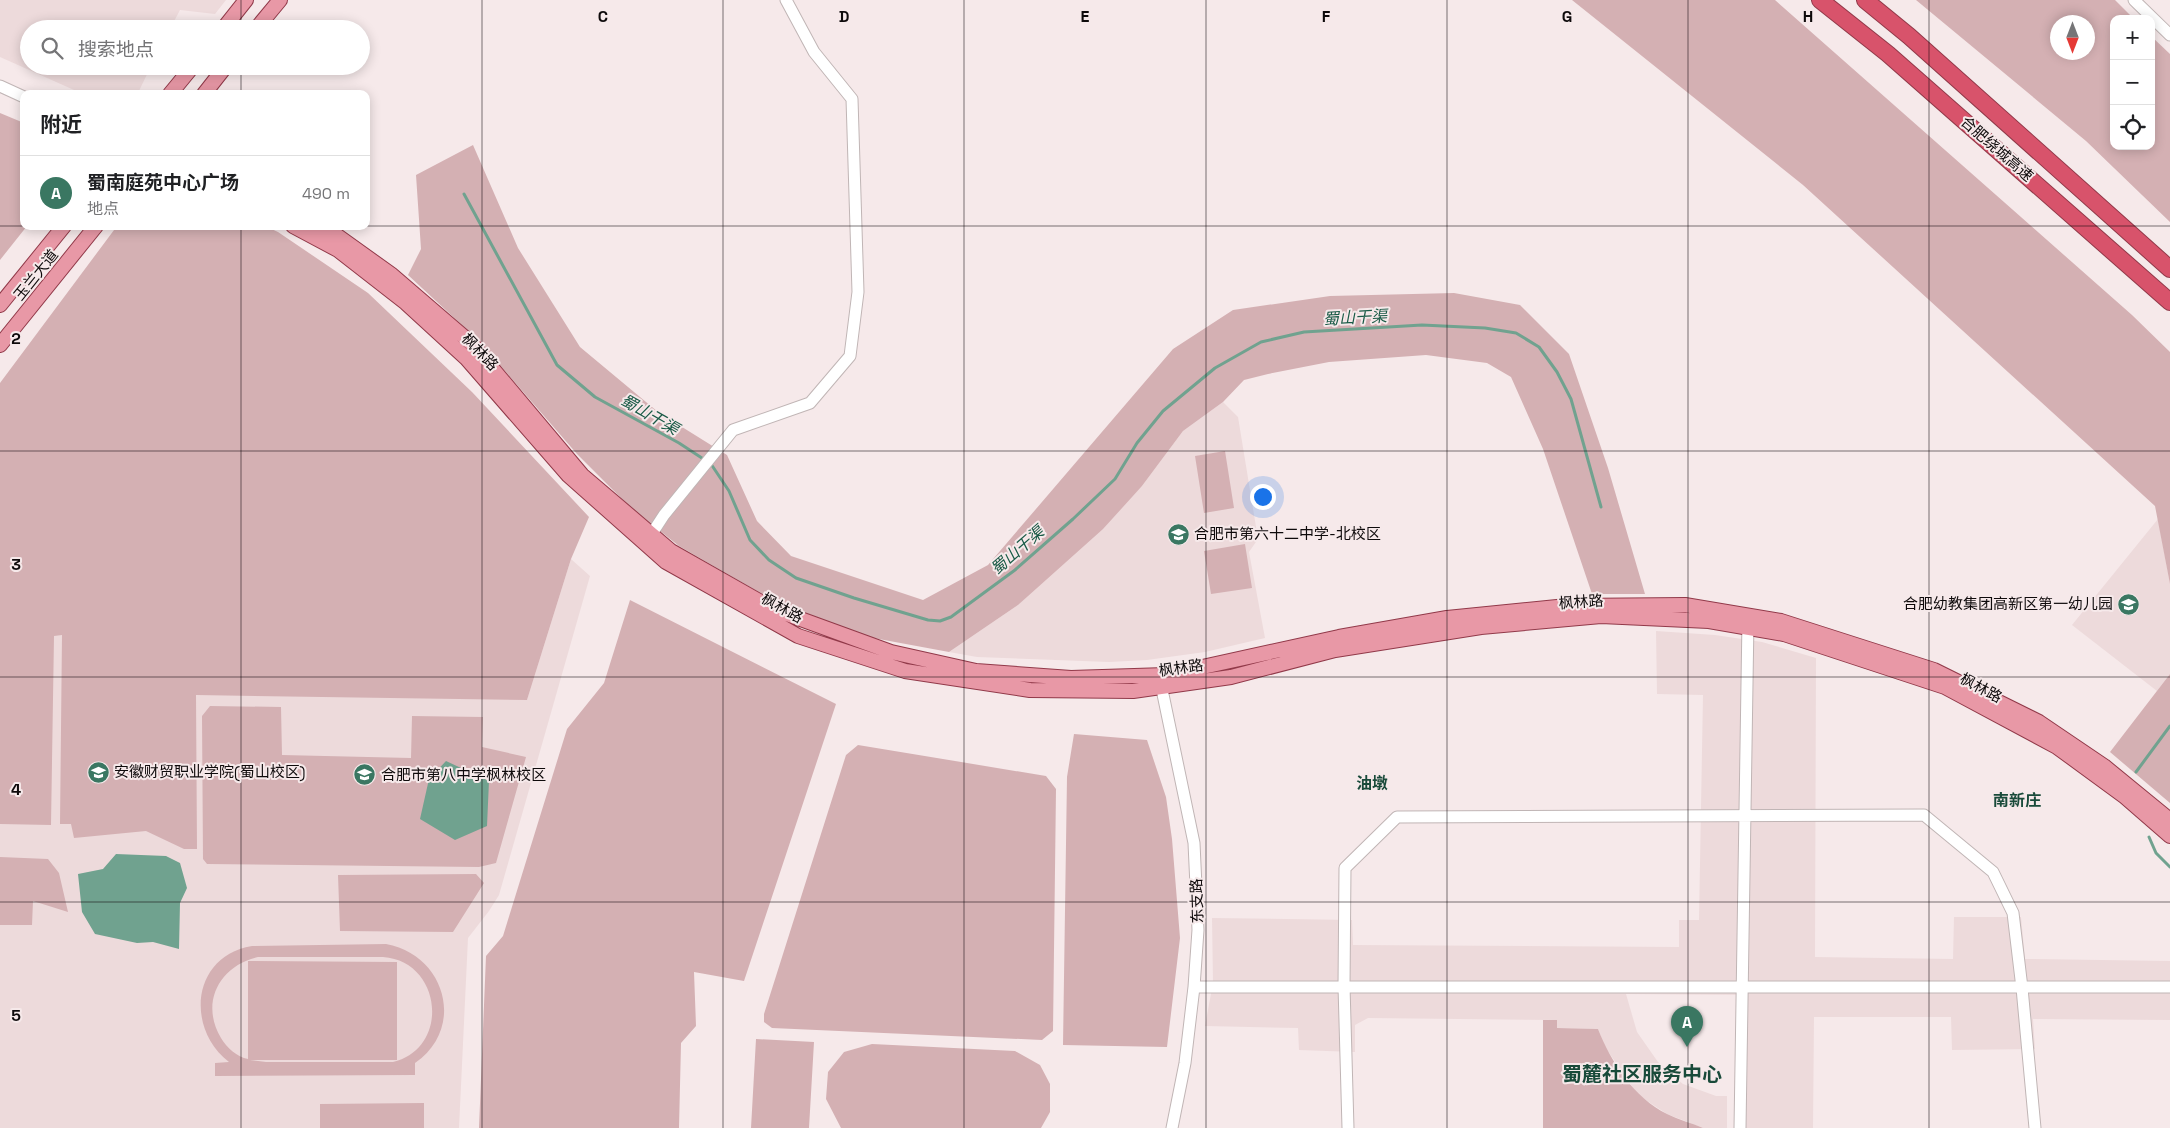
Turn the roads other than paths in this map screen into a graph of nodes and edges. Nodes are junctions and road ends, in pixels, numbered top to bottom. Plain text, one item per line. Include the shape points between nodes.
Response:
1 (246, 0) edge
2 (280, 0) edge
3 (786, 0) edge
4 (1820, 0) edge
5 (1864, 0) edge
6 (2134, 0) edge
7 (230, 20) edge
8 (263, 20) edge
9 (2170, 34) edge
10 (185, 75) edge
11 (219, 75) edge
12 (0, 86) edge
13 (173, 90) edge
14 (207, 90) edge
15 (20, 95) edge
16 (61, 230) edge
17 (93, 230) edge
18 (300, 230) edge
19 (328, 230) edge
20 (2170, 269) edge
21 (2170, 302) edge
22 (0, 305) edge
23 (0, 345) edge
24 (648, 539) junction
25 (1748, 622) junction
26 (1161, 681) junction
27 (1744, 815) junction
28 (2170, 820) edge
29 (2170, 836) edge
30 (1344, 986) junction
31 (1194, 987) junction
32 (1741, 988) junction
33 (2022, 988) junction
34 (2170, 988) edge
35 (1172, 1128) edge
36 (1348, 1128) edge
37 (1740, 1128) edge
38 (2035, 1128) edge

1 - 7 main road
2 - 8 main road
3 - 24 street via 814,52 852,98 858,292 850,356 810,403 733,430
4 - 21 highway, 合肥绕城高速 via 1888,54
5 - 20 highway, 合肥绕城高速 via 1909,36
6 - 9 street
10 - 13 main road
11 - 14 main road
12 - 15 street
16 - 22 main road, 玉兰大道
17 - 23 main road, 玉兰大道
18 - 24 main road, 枫林路 via 338,250 406,303 466,358 568,475
19 - 24 main road, 枫林路 via 392,275 471,343 582,475
24 - 26 main road, 枫林路 via 773,609 891,652 976,671
25 - 26 main road, 枫林路 via 1685,605 1566,606 1447,618 1339,637
25 - 27 street
25 - 28 main road, 枫林路 via 1781,621 1934,670 2039,722 2104,766
25 - 29 main road, 枫林路 via 1945,687 2057,747 2124,796
26 - 31 street, 东支路 via 1194,843 1198,930
27 - 30 street via 1397,817 1345,868
27 - 32 street
27 - 33 street via 1924,815 1993,872 2013,914
30 - 31 street
30 - 32 street
30 - 36 street
31 - 35 street, 东支路
32 - 33 street
32 - 37 street
33 - 34 street
33 - 38 street

